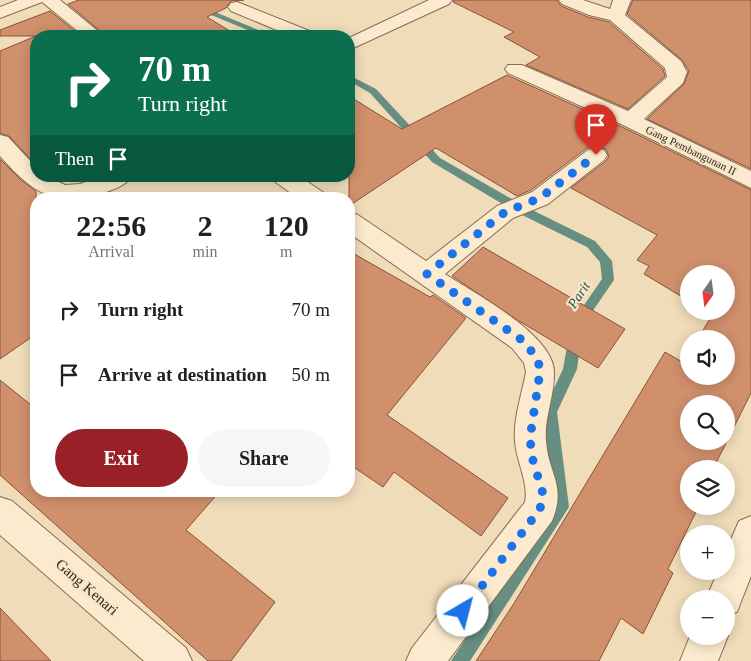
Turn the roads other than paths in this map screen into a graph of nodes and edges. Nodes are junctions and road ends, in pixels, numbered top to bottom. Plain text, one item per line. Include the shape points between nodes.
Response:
1 (34, 0) edge
2 (48, 0) edge
3 (443, 0) edge
4 (568, 0) edge
5 (244, 4) edge
6 (619, 8) edge
7 (0, 13) edge
8 (87, 30) edge
9 (294, 30) edge
10 (355, 41) edge
11 (514, 69) dead end
12 (630, 120) junction
13 (0, 142) edge
14 (596, 155) dead end
15 (30, 175) edge
16 (751, 180) edge
17 (38, 182) edge
18 (107, 182) edge
19 (291, 182) edge
20 (59, 192) edge
21 (84, 192) edge
22 (306, 192) edge
23 (355, 225) edge
24 (427, 274) junction
25 (0, 513) edge
26 (749, 545) edge
27 (728, 590) edge
28 (705, 645) edge
29 (430, 659) edge
30 (173, 661) edge
31 (699, 661) edge

1 - 7 street
2 - 8 street
3 - 10 street
4 - 6 street via 595,11
5 - 9 street
6 - 12 street, Gang Pembangunan II via 677,72 676,79
11 - 12 street, Gang Pembangunan II
12 - 16 street, Gang Pembangunan II
13 - 15 street
14 - 24 street via 540,198 505,212
17 - 20 street
18 - 21 street
19 - 22 street
23 - 24 street
24 - 29 street via 522,340 538,359 540,372 530,438 543,494 540,509
25 - 30 street, Gang Kenari
26 - 27 street
28 - 31 street

